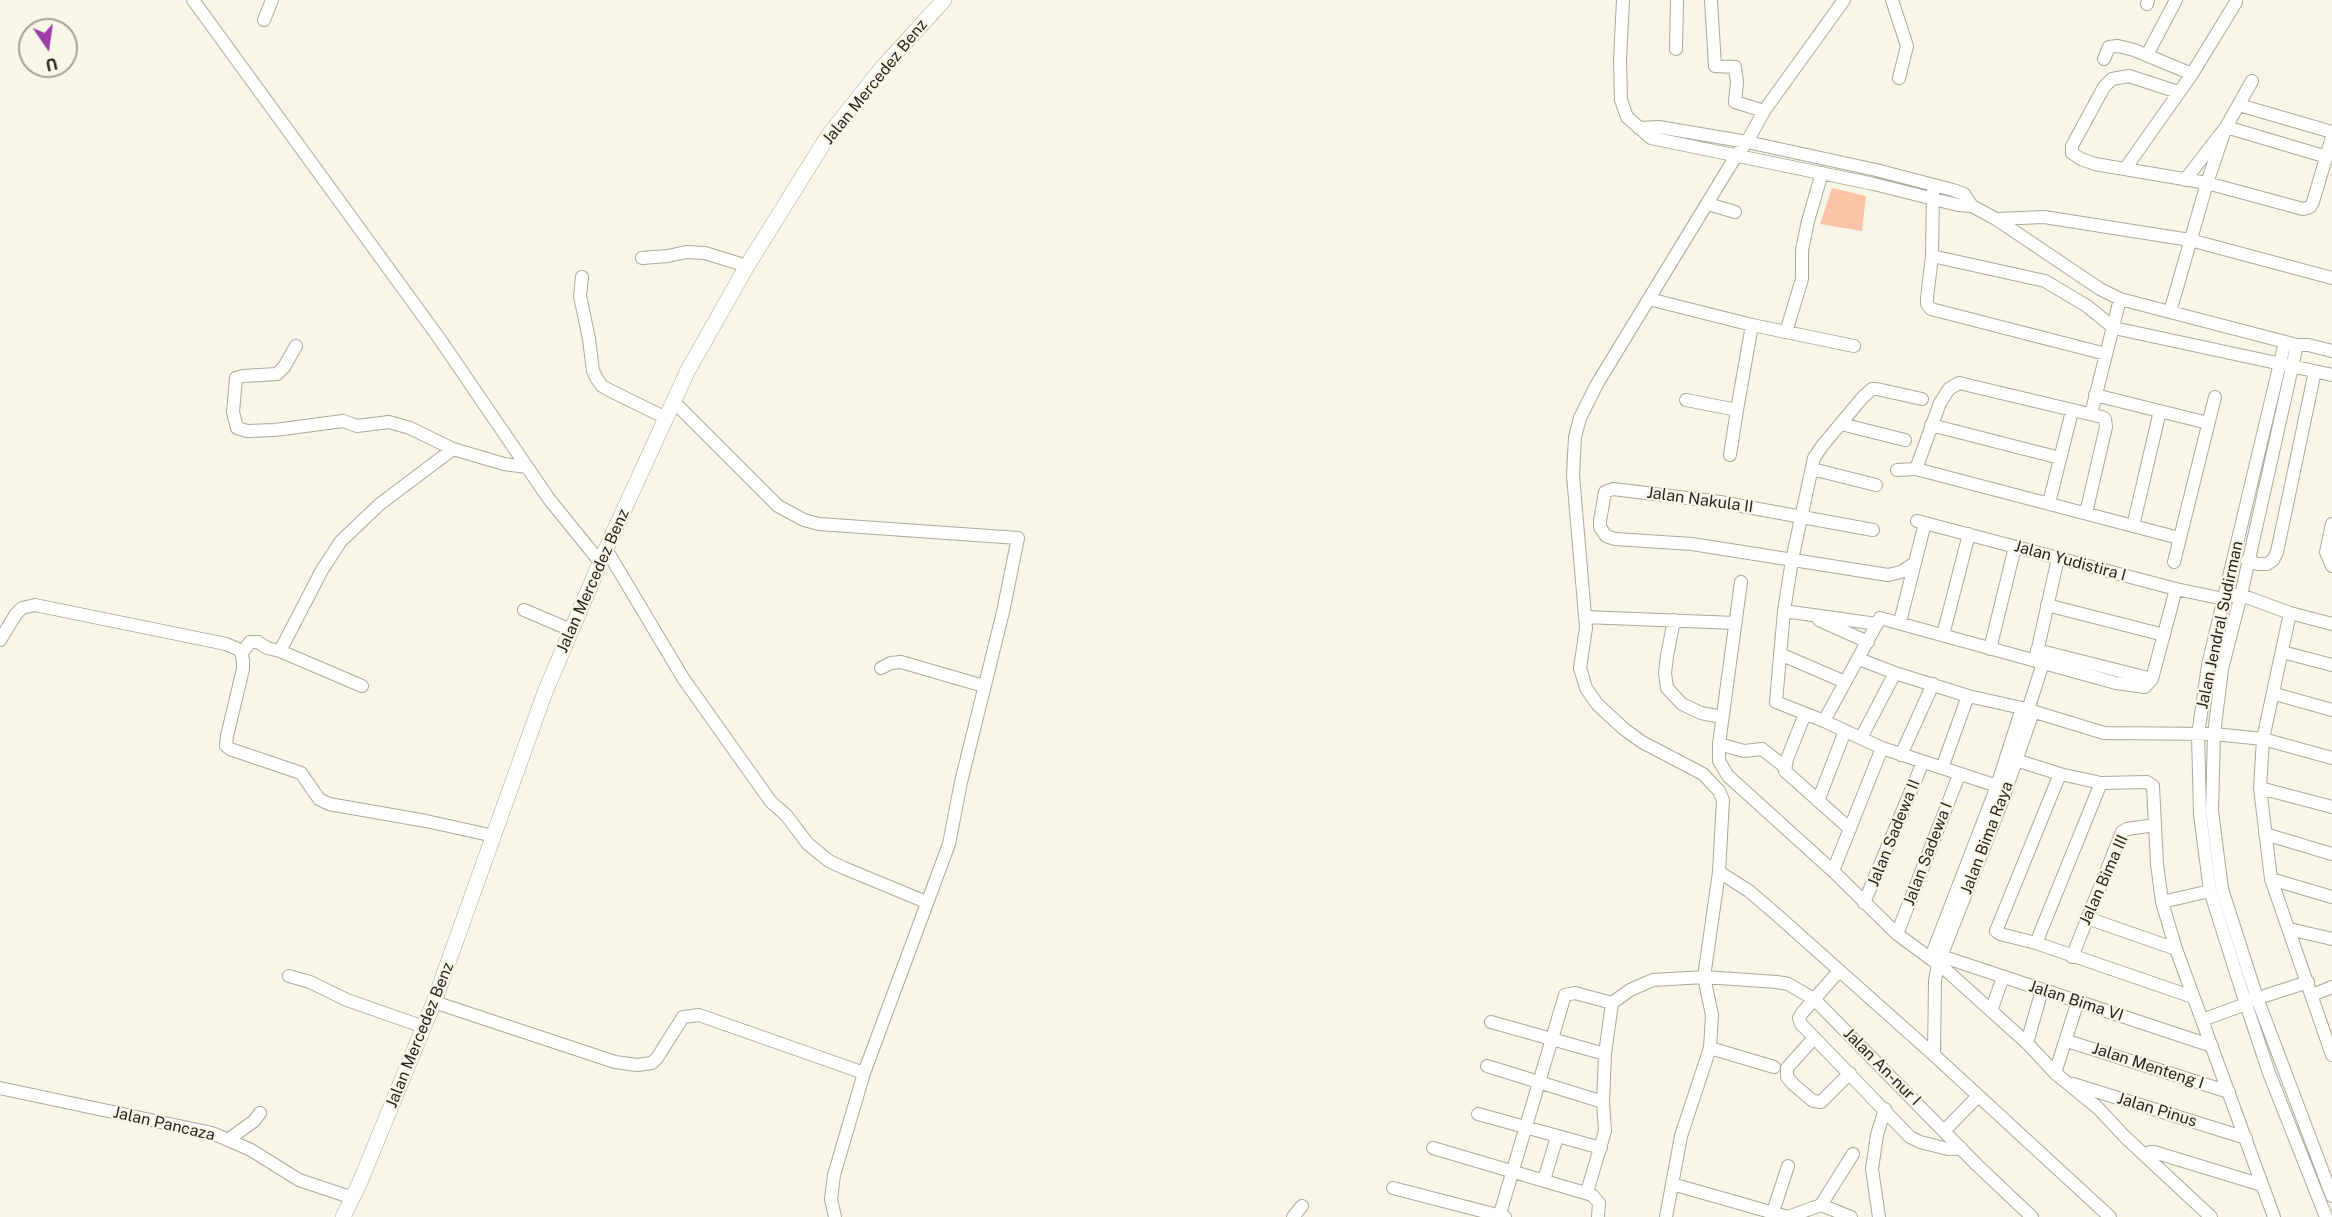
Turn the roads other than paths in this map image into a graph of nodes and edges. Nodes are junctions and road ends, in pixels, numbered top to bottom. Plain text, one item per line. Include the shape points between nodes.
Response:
1 (193, 0) edge
2 (272, 0) edge
3 (944, 0) edge
4 (1623, 0) edge
5 (1677, 0) edge
6 (1711, 0) edge
7 (1844, 0) edge
8 (1892, 0) edge
9 (2176, 0) edge
10 (2236, 2) dead end
11 (264, 20) dead end
12 (1676, 49) dead end
13 (2147, 55) junction
14 (2104, 59) dead end
15 (2192, 74) junction
16 (1899, 78) dead end
17 (2252, 81) dead end
18 (2178, 92) junction
19 (2239, 105) junction
20 (1764, 111) junction
21 (1639, 128) junction
22 (2226, 128) junction
23 (2332, 132) edge
24 (2332, 137) edge
25 (1747, 142) junction
26 (1736, 156) junction
27 (2327, 157) junction
28 (2126, 169) junction
29 (1822, 173) junction
30 (2185, 180) junction
31 (2206, 183) junction
32 (1934, 184) junction
33 (1932, 197) junction
34 (1708, 204) junction
35 (1972, 206) junction
36 (1736, 212) dead end
37 (1996, 219) junction
38 (2190, 240) junction
39 (1932, 256) junction
40 (642, 258) dead end
41 (747, 266) junction
42 (582, 277) dead end
43 (2332, 278) edge
44 (1649, 299) junction
45 (2120, 299) junction
46 (2170, 312) junction
47 (1752, 325) junction
48 (2114, 328) junction
49 (1786, 332) junction
50 (2291, 344) junction
51 (296, 346) dead end
52 (1854, 346) dead end
53 (2332, 351) edge
54 (2106, 354) junction
55 (2332, 359) edge
56 (2286, 365) junction
57 (2316, 371) junction
58 (2332, 375) edge
59 (2095, 395) junction
60 (2215, 397) dead end
61 (1922, 399) dead end
62 (1686, 400) dead end
63 (674, 402) junction
64 (1737, 410) junction
65 (2072, 411) junction
66 (2160, 411) junction
67 (2091, 414) junction
68 (666, 418) junction
69 (2208, 423) junction
70 (1841, 424) junction
71 (1931, 425) junction
72 (1905, 440) dead end
73 (453, 448) junction
74 (1730, 456) dead end
75 (2060, 458) junction
76 (527, 467) junction
77 (1812, 469) junction
78 (1916, 469) junction
79 (1897, 470) dead end
80 (1876, 485) dead end
81 (2049, 503) junction
82 (2086, 513) junction
83 (1801, 517) junction
84 (2332, 524) edge
85 (2133, 526) junction
86 (1873, 530) dead end
87 (1969, 534) junction
88 (2179, 538) junction
89 (2015, 547) junction
90 (603, 556) junction
91 (2058, 558) junction
92 (1792, 560) junction
93 (2247, 561) junction
94 (2174, 562) dead end
95 (1915, 563) junction
96 (2332, 566) edge
97 (1741, 582) dead end
98 (2176, 589) junction
99 (2241, 595) junction
100 (2224, 599) junction
101 (2047, 605) junction
102 (524, 610) dead end
103 (1784, 610) junction
104 (2290, 613) junction
105 (1807, 614) junction
106 (1586, 617) junction
107 (1674, 620) junction
108 (1900, 622) junction
109 (1735, 623) junction
110 (1877, 624) junction
111 (2332, 624) edge
112 (571, 630) junction
113 (1942, 635) junction
114 (2164, 635) junction
115 (0, 640) edge
116 (1868, 642) junction
117 (1990, 649) junction
118 (280, 651) junction
119 (2282, 652) junction
120 (242, 653) junction
121 (1780, 654) junction
122 (2038, 658) junction
123 (1859, 659) junction
124 (2332, 665) edge
125 (881, 669) dead end
126 (1895, 673) junction
127 (1845, 682) junction
128 (1933, 684) junction
129 (362, 686) dead end
130 (984, 686) junction
131 (2275, 694) junction
132 (1968, 696) junction
133 (2028, 710) junction
134 (2332, 710) edge
135 (1805, 714) junction
136 (1722, 717) junction
137 (1824, 720) junction
138 (1845, 731) junction
139 (2214, 734) junction
140 (2198, 735) junction
141 (1861, 738) junction
142 (2263, 739) junction
143 (1719, 744) junction
144 (1882, 748) junction
145 (1901, 755) junction
146 (2332, 758) edge
147 (2011, 759) junction
148 (1923, 762) junction
149 (1785, 767) junction
150 (1941, 768) junction
151 (2060, 774) junction
152 (1959, 775) junction
153 (2101, 783) junction
154 (1997, 786) junction
155 (2260, 788) junction
156 (1818, 801) junction
157 (2332, 807) edge
158 (2154, 825) junction
159 (1851, 829) junction
160 (2265, 834) junction
161 (494, 836) junction
162 (2332, 855) edge
163 (1833, 871) junction
164 (1719, 872) junction
165 (2271, 879) junction
166 (2210, 891) junction
167 (2332, 897) edge
168 (926, 902) junction
169 (2162, 902) junction
170 (1864, 903) junction
171 (2087, 918) junction
172 (2289, 929) junction
173 (1897, 934) junction
174 (2332, 939) edge
175 (2036, 943) junction
176 (2176, 949) junction
177 (2072, 957) junction
178 (1937, 959) junction
179 (1839, 971) junction
180 (289, 976) dead end
181 (1704, 977) junction
182 (2003, 977) junction
183 (2308, 982) junction
184 (2332, 987) edge
185 (2042, 990) junction
186 (2312, 995) junction
187 (2193, 997) junction
188 (1814, 999) junction
189 (2078, 1001) junction
190 (434, 1002) junction
191 (2249, 1002) junction
192 (1611, 1003) junction
193 (1991, 1011) junction
194 (2202, 1020) junction
195 (1491, 1022) dead end
196 (424, 1027) junction
197 (2328, 1033) edge
198 (1814, 1038) junction
199 (1551, 1039) junction
200 (2067, 1041) junction
201 (2027, 1043) junction
202 (2212, 1046) junction
203 (1710, 1048) junction
204 (1605, 1054) junction
205 (1935, 1055) junction
206 (2332, 1055) edge
207 (1486, 1066) dead end
208 (1774, 1067) dead end
209 (2283, 1067) junction
210 (864, 1072) junction
211 (1850, 1073) junction
212 (2055, 1073) junction
213 (2268, 1073) junction
214 (1538, 1083) junction
215 (2069, 1084) junction
216 (0, 1088) edge
217 (2229, 1092) junction
218 (1978, 1096) junction
219 (1603, 1102) junction
220 (1885, 1109) junction
221 (260, 1113) dead end
222 (1478, 1114) dead end
223 (1525, 1127) junction
224 (1945, 1130) junction
225 (1557, 1137) junction
226 (2246, 1138) junction
227 (229, 1139) junction
228 (1433, 1148) dead end
229 (1601, 1148) junction
230 (1961, 1148) junction
231 (1853, 1154) dead end
232 (2147, 1155) junction
233 (1788, 1166) dead end
234 (1511, 1172) junction
235 (1544, 1180) junction
236 (1672, 1184) junction
237 (2262, 1185) junction
238 (1393, 1188) dead end
239 (1587, 1192) junction
240 (2332, 1196) edge
241 (353, 1198) junction
242 (1821, 1205) junction
243 (1302, 1206) dead end
244 (1773, 1212) junction
245 (1501, 1216) edge
246 (2212, 1216) edge
247 (343, 1217) edge
248 (835, 1217) edge
249 (1293, 1217) edge
250 (1598, 1217) edge
251 (1666, 1217) edge
252 (1787, 1217) edge
253 (1851, 1217) edge
254 (1879, 1217) edge
255 (2031, 1217) edge
256 (2110, 1217) edge
257 (2274, 1217) edge
258 (2326, 1217) edge

1 - 76 street via 439,338
2 - 11 street
3 - 41 main road, Jalan Mercedez Benz via 882,68 828,136
4 - 21 street via 1621,100 1628,117
5 - 12 street
6 - 20 street via 1715,66 1736,67 1735,102
7 - 20 street
8 - 16 street via 1907,46
9 - 13 street
10 - 15 street
13 - 14 street via 2115,45 2109,47
13 - 15 street
15 - 18 street
17 - 19 street
18 - 28 street
18 - 28 street via 2129,76 2118,76 2104,87 2072,146 2072,153 2089,162
19 - 22 street
19 - 23 street
20 - 25 street
21 - 25 street via 1659,126
21 - 26 street via 1651,138
22 - 27 street
22 - 30 street
22 - 31 street
24 - 27 street
25 - 26 street
25 - 32 street
26 - 29 street
26 - 34 street
27 - 31 street via 2313,202 2303,209
28 - 30 street
29 - 33 street
29 - 49 street via 1802,250 1802,279
30 - 31 street
31 - 38 street
32 - 33 street
32 - 35 street via 1964,194
33 - 35 street
33 - 39 street
34 - 36 street
34 - 44 street
35 - 37 street
37 - 38 street via 2044,217
37 - 45 street
38 - 43 street
38 - 46 street
39 - 48 street via 2045,281
39 - 54 street via 1927,298 1931,309
40 - 41 street via 705,253
41 - 63 main road, Jalan Mercedez Benz
42 - 68 street via 580,296 597,379 602,386
44 - 47 street
44 - 106 street via 1591,395 1575,437 1573,475
45 - 46 street
45 - 48 street
46 - 50 street
47 - 49 street
47 - 64 street
48 - 54 street
48 - 56 street
49 - 52 street
50 - 53 street
50 - 55 street via 2306,353
50 - 56 street, Jalan Jendral Sudirman
51 - 73 street via 277,374 236,378 232,412 237,428 275,430 343,421 357,426 389,422
54 - 59 street
56 - 57 street
56 - 93 street, Jalan Jendral Sudirman
56 - 100 street, Jalan Jendral Sudirman
57 - 58 street
57 - 93 street via 2277,552 2267,564
59 - 66 street
59 - 67 street
60 - 69 street
61 - 70 street via 1876,388
62 - 64 street
63 - 68 main road, Jalan Mercedez Benz
63 - 130 street via 778,506 804,520 1018,538
64 - 74 street
65 - 67 street
65 - 71 street via 1959,383 1944,395
65 - 75 street
66 - 69 street
66 - 85 street
67 - 82 street via 2105,418 2106,424
68 - 90 main road, Jalan Mercedez Benz
69 - 88 street
70 - 72 street
70 - 77 street via 1817,453
71 - 75 street
71 - 78 street
73 - 76 street
73 - 118 street via 380,504 341,540
75 - 81 street
76 - 90 street
77 - 80 street
77 - 83 street
78 - 79 street
78 - 81 street
81 - 82 street
82 - 85 street
83 - 86 street, Jalan Nakula II
83 - 92 street
83 - 92 street, Jalan Nakula II via 1658,493 1613,489 1603,497 1600,527 1609,538 1692,544
84 - 96 street via 2326,552
85 - 88 street
87 - 89 street, Jalan Yudistira I
87 - 95 street, Jalan Yudistira I via 1921,522
87 - 113 street
88 - 94 street
89 - 91 street, Jalan Yudistira I
89 - 117 street
90 - 112 main road, Jalan Mercedez Benz
90 - 168 street via 771,802 808,844 829,861
91 - 98 street, Jalan Yudistira I
91 - 101 street, Jalan Bima Raya
92 - 95 street via 1888,575
92 - 103 street
93 - 99 street, Jalan Jendral Sudirman
95 - 108 street
97 - 109 street
98 - 100 street, Jalan Yudistira I
98 - 114 street
99 - 100 street
99 - 104 street
99 - 139 street, Jalan Jendral Sudirman via 2222,669
100 - 140 street, Jalan Jendral Sudirman via 2208,665
101 - 114 street
101 - 122 street, Jalan Bima Raya
102 - 112 street
103 - 105 street
103 - 121 street
104 - 111 street
104 - 119 street
105 - 110 street
105 - 116 street
106 - 107 street
106 - 164 street via 1580,668 1591,696 1642,742 1703,774 1724,800
107 - 109 street
107 - 136 street via 1665,673 1667,688 1682,704
108 - 110 street via 1880,618
108 - 113 street
109 - 136 street
110 - 116 street
112 - 161 main road, Jalan Mercedez Benz
113 - 117 street
114 - 122 street via 2152,679 2145,687
115 - 120 street via 22,609 41,605 226,644
116 - 123 street
117 - 122 street
118 - 120 street via 252,641
118 - 129 street
119 - 124 street
119 - 131 street
120 - 161 street via 243,669 227,736 226,746 230,750 301,773 319,799 329,804
121 - 127 street
121 - 135 street via 1776,702
122 - 133 street, Jalan Bima Raya
123 - 126 street
123 - 127 street
125 - 130 street via 901,662
126 - 128 street
126 - 141 street
127 - 137 street
128 - 132 street
128 - 145 street
130 - 168 street via 949,844
131 - 134 street
131 - 142 street
132 - 133 street
132 - 150 street
133 - 140 street via 2115,734
133 - 147 street, Jalan Bima Raya
135 - 137 street
135 - 149 street
136 - 143 street
137 - 138 street
138 - 141 street
138 - 156 street
139 - 140 street
139 - 142 street
139 - 191 street, Jalan Jendral Sudirman via 2212,811 2222,889
140 - 166 street, Jalan Jendral Sudirman via 2200,814
141 - 144 street
142 - 146 street
142 - 155 street
143 - 149 street via 1744,751 1762,749
143 - 163 street via 1719,761 1728,776
144 - 145 street
144 - 159 street
145 - 148 street
147 - 151 street
147 - 154 street, Jalan Bima Raya
147 - 178 street, Jalan Bima Raya via 2000,807
148 - 150 street
148 - 170 street, Jalan Sadewa II
149 - 156 street via 1789,776
150 - 152 street
151 - 153 street
151 - 175 street via 1995,929 2000,934
152 - 154 street
152 - 173 street, Jalan Sadewa I
153 - 158 street via 2152,784
153 - 175 street
154 - 178 street, Jalan Bima Raya
155 - 157 street
155 - 160 street
156 - 159 street
158 - 169 street
158 - 171 street, Jalan Bima III via 2122,832
159 - 163 street
160 - 162 street
160 - 165 street
161 - 190 main road, Jalan Mercedez Benz
163 - 170 street
164 - 179 street via 1765,904
164 - 181 street
165 - 167 street
165 - 172 street
166 - 169 street
166 - 191 street, Jalan Jendral Sudirman
168 - 210 street
169 - 176 street
170 - 173 street
171 - 176 street
171 - 177 street, Jalan Bima III
172 - 174 street
172 - 183 street
173 - 178 street
175 - 177 street
176 - 187 street
177 - 187 street
178 - 182 street, Jalan Bima VI
178 - 193 street
178 - 205 street
179 - 188 street
179 - 205 street
180 - 196 street
181 - 188 street, Jalan An-nur I via 1788,984
181 - 192 street, Jalan An-nur I via 1653,980
181 - 203 street via 1712,1015
182 - 185 street, Jalan Bima VI
182 - 193 street
183 - 186 street
183 - 191 street
184 - 186 street
185 - 189 street, Jalan Bima VI
185 - 201 street
186 - 197 street
187 - 194 street
188 - 198 street via 1799,1018
188 - 224 street, Jalan An-nur I
189 - 200 street
189 - 202 street, Jalan Bima VI
190 - 196 main road, Jalan Mercedez Benz
190 - 210 street via 615,1062 652,1063 683,1017 693,1014
191 - 194 street
191 - 209 street, Jalan Jendral Sudirman
191 - 213 street, Jalan Jendral Sudirman
192 - 199 street via 1577,993 1566,994
192 - 204 street
193 - 201 street
194 - 202 street
195 - 199 street
196 - 241 main road, Jalan Mercedez Benz
197 - 206 street
198 - 211 street
198 - 211 street via 1787,1068 1787,1077 1793,1084 1813,1101 1821,1102
199 - 204 street
199 - 214 street
200 - 212 street
200 - 217 street, Jalan Menteng I
201 - 212 street
202 - 217 street
203 - 208 street
203 - 236 street via 1681,1136
204 - 219 street
205 - 218 street
207 - 214 street
209 - 213 street
209 - 240 street, Jalan Jendral Sudirman
210 - 248 street via 834,1175 831,1199
211 - 220 street
212 - 215 street
213 - 258 street, Jalan Jendral Sudirman
214 - 219 street
214 - 223 street
215 - 226 street, Jalan Pinus
215 - 232 street
216 - 227 street, Jalan Pancaza via 194,1128
217 - 226 street
218 - 224 street
218 - 256 street
219 - 229 street via 1605,1131
220 - 230 street via 1914,1140 1948,1149
220 - 254 street via 1872,1169
221 - 227 street
222 - 223 street
223 - 225 street
223 - 234 street
224 - 230 street, Jalan An-nur I
225 - 229 street
225 - 235 street
226 - 237 street
227 - 241 street, Jalan Pancaza via 300,1180
228 - 234 street
229 - 239 street
230 - 255 street, Jalan An-nur I
231 - 242 street
232 - 237 street via 2154,1152
232 - 246 street
233 - 244 street
234 - 235 street
234 - 245 street
235 - 239 street
236 - 244 street
236 - 251 street
237 - 257 street
238 - 245 street
239 - 250 street via 1598,1200
241 - 247 main road, Jalan Mercedez Benz
242 - 252 street
242 - 253 street
243 - 249 street
244 - 252 street

